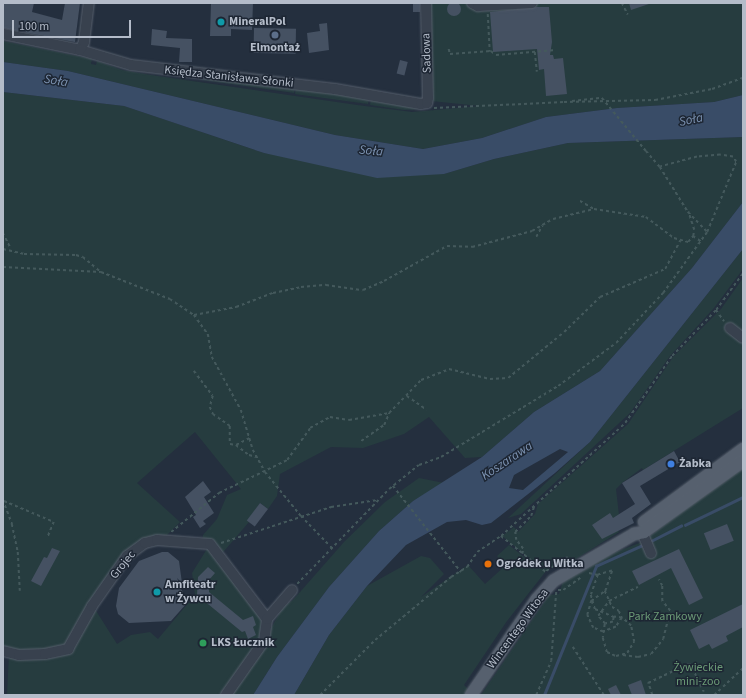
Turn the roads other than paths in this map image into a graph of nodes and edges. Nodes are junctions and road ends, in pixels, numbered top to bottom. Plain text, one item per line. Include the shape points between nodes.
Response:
1 (89, 3) edge
2 (426, 3) edge
3 (472, 3) edge
4 (532, 3) edge
5 (3, 34) edge
6 (80, 50) junction
7 (427, 103) joint
8 (730, 328) road end
9 (743, 338) edge
10 (743, 449) edge
11 (743, 461) edge
12 (644, 541) junction
13 (292, 590) road end
14 (267, 619) junction
15 (3, 651) edge
16 (226, 695) edge
17 (471, 695) edge

1 - 6 street via 84,42
2 - 7 street, Sadowa
3 - 4 street via 478,6
5 - 6 street, Księdza Stanisława Słonki
6 - 7 street, Księdza Stanisława Słonki via 131,66 335,89 415,104
8 - 9 street
10 - 12 main road, Wincentego Witosa via 642,524
11 - 12 main road, Wincentego Witosa
12 - 17 main road, Wincentego Witosa via 553,581 537,599
13 - 14 street
14 - 15 street, Grojec via 210,544 168,539 145,544 127,556 92,606 68,649 45,654 19,655
14 - 16 street via 264,641

